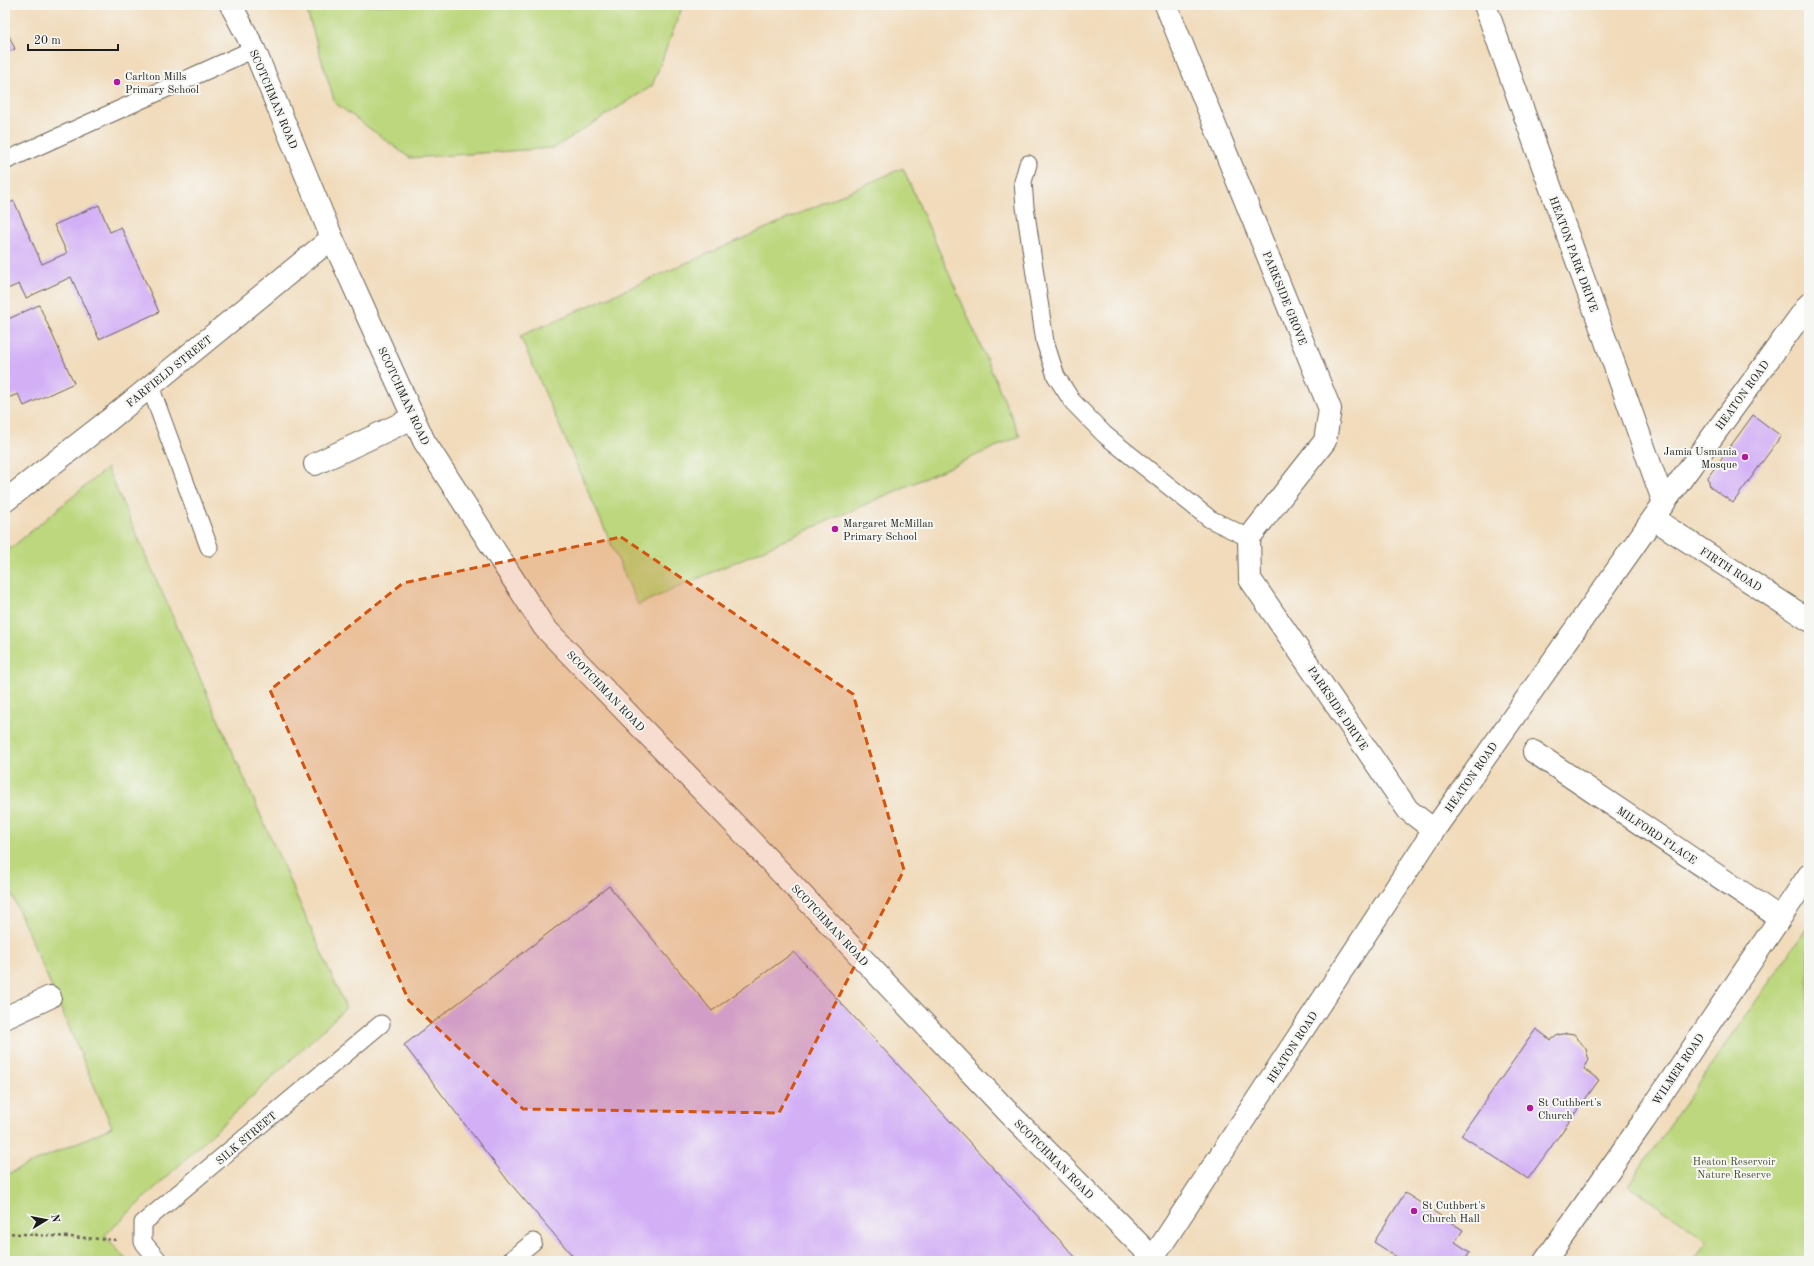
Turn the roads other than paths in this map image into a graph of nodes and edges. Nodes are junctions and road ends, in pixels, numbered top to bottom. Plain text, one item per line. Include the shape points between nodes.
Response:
1 (232, 5) edge
2 (1166, 5) edge
3 (1485, 5) edge
4 (254, 49) junction
5 (5, 161) edge
6 (1028, 164) dead end
7 (332, 238) junction
8 (1809, 304) edge
9 (150, 386) junction
10 (413, 418) junction
11 (315, 464) dead end
12 (5, 501) edge
13 (1659, 511) junction
14 (1249, 538) junction
15 (209, 547) dead end
16 (1809, 620) edge
17 (1534, 752) dead end
18 (1434, 830) junction
19 (1809, 875) edge
20 (1780, 918) junction
21 (50, 997) dead end
22 (5, 1018) edge
23 (382, 1024) dead end
24 (533, 1242) dead end
25 (1152, 1259) edge
26 (159, 1261) edge
27 (510, 1261) edge
28 (1545, 1261) edge

1 - 4 street, SCOTCHMAN ROAD
2 - 14 street, PARKSIDE GROVE via 1330,409 1324,440
3 - 13 street, HEATON PARK DRIVE
4 - 5 lane
4 - 7 street, SCOTCHMAN ROAD
6 - 14 lane via 1023,182 1025,207 1045,342 1056,376 1072,401 1105,434 1210,519
7 - 9 street, FARFIELD STREET
7 - 10 street, SCOTCHMAN ROAD
8 - 13 street, HEATON ROAD
9 - 12 street, FARFIELD STREET
9 - 15 lane
10 - 11 street
10 - 25 street, SCOTCHMAN ROAD via 424,441 544,627
13 - 16 street, FIRTH ROAD
13 - 18 street, HEATON ROAD
14 - 18 street, PARKSIDE DRIVE via 1250,579 1408,810
17 - 20 street, MILFORD PLACE
18 - 25 street, HEATON ROAD
19 - 20 street, WILMER ROAD
20 - 28 street, WILMER ROAD
21 - 22 street
23 - 26 lane, SILK STREET via 143,1224 143,1242
24 - 27 lane

